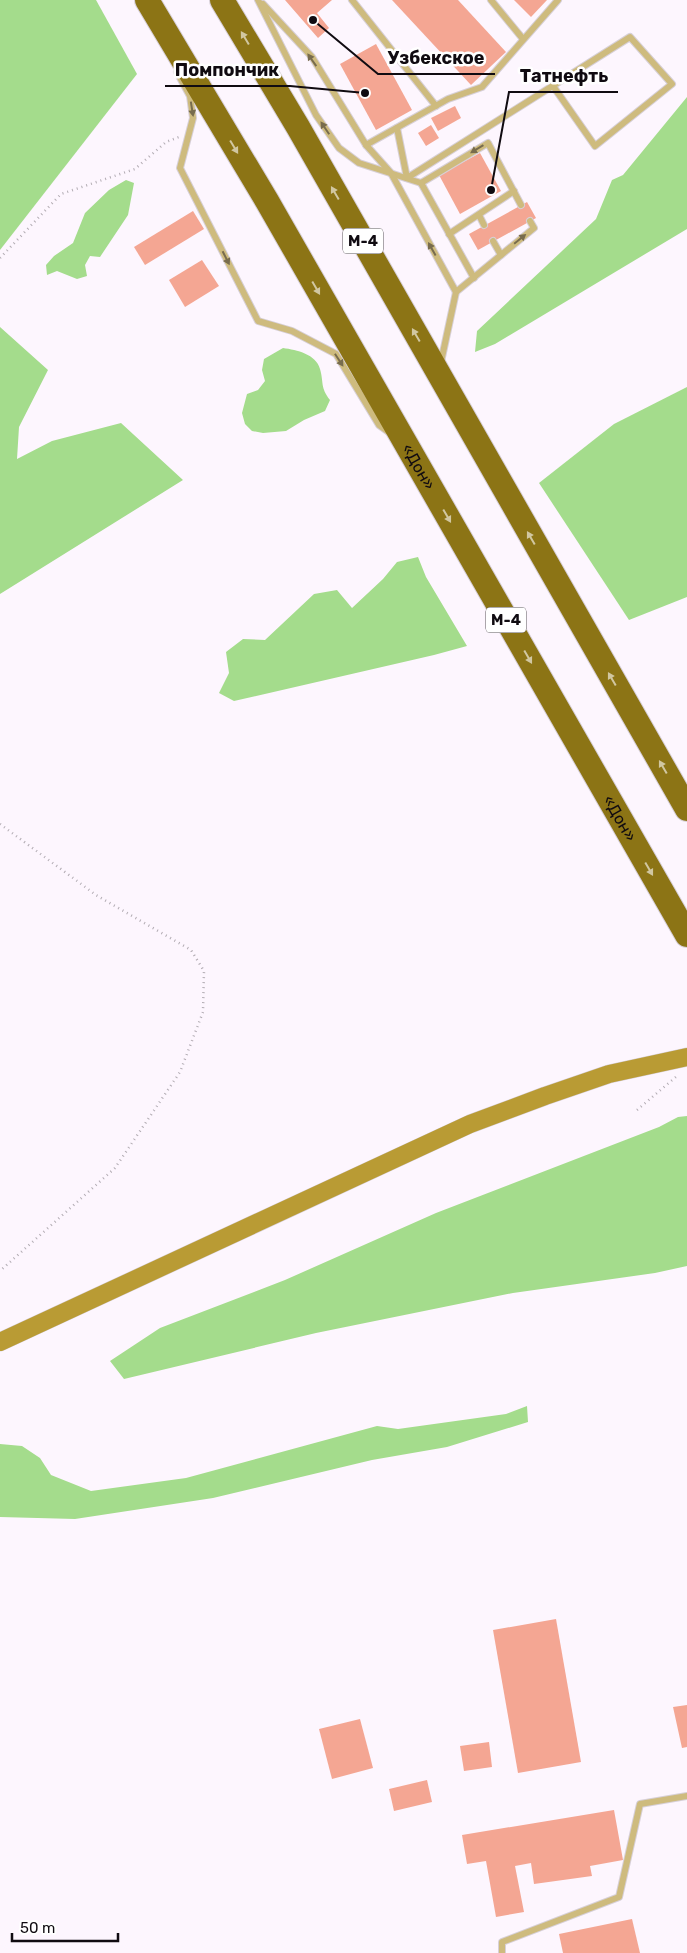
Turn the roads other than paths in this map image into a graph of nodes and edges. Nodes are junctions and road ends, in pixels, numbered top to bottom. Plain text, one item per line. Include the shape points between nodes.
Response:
1 (146, 0) edge
2 (222, 0) edge
3 (259, 0) edge
4 (352, 0) edge
5 (491, 0) edge
6 (558, 0) edge
7 (156, 30) dead end
8 (523, 40) junction
9 (172, 63) dead end
10 (553, 86) junction
11 (436, 106) junction
12 (397, 128) junction
13 (366, 145) junction
14 (391, 173) junction
15 (407, 178) junction
16 (421, 183) junction
17 (514, 191) junction
18 (521, 205) dead end
19 (479, 215) junction
20 (530, 221) dead end
21 (484, 225) dead end
22 (449, 234) junction
23 (493, 241) dead end
24 (501, 255) junction
25 (474, 278) junction
26 (456, 292) junction
27 (405, 444) junction
28 (500, 484) junction
29 (687, 809) edge
30 (687, 935) edge
31 (681, 1059) edge
32 (0, 1342) edge
33 (687, 1796) edge
34 (502, 1953) edge

1 - 7 lane
1 -> 27 highway, «Дон» / М-4 via 267,201
28 -> 2 highway, М-4 via 298,127
13 -> 3 lane via 312,57
14 -> 3 lane via 359,163 339,148 316,115
4 - 11 lane
5 - 8 lane
6 - 8 lane
8 - 11 lane via 482,87
9 -> 27 lane via 190,96 193,118 180,168 258,321 292,331 336,354 379,425
10 - 10 lane via 630,36 672,84 595,146
10 - 15 lane
11 - 12 lane
12 - 13 lane
12 - 15 lane
13 - 14 lane
14 - 15 lane
26 -> 14 lane
15 - 16 lane
17 -> 16 lane via 488,143
16 - 22 lane
17 - 18 lane
17 - 19 lane
19 - 21 lane
19 - 22 lane
24 -> 20 lane via 534,228
22 - 25 lane
23 - 24 lane
24 - 25 lane
25 - 26 lane
26 - 28 lane via 441,362 496,460
27 -> 30 highway, «Дон» / М-4
29 -> 28 highway, М-4
31 - 32 street via 609,1074 470,1124
33 - 34 lane via 640,1804 619,1897 502,1942

